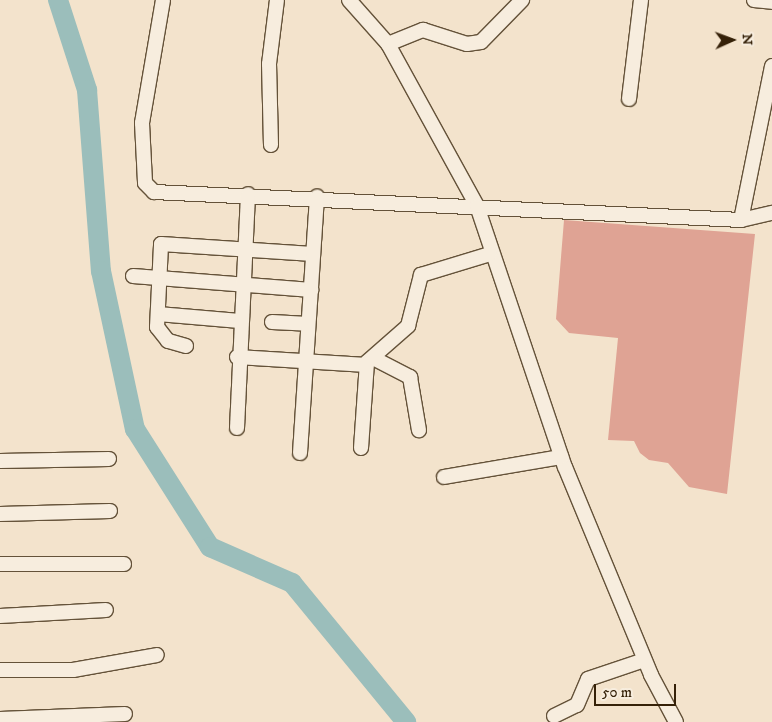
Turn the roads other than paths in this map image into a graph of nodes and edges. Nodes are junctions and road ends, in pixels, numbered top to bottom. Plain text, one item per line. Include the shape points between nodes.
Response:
1 (163, 0) edge
2 (277, 0) edge
3 (349, 0) edge
4 (522, 0) edge
5 (641, 0) edge
6 (754, 0) edge
7 (772, 2) edge
8 (388, 44) junction
9 (772, 66) edge
10 (629, 99) dead end
11 (271, 145) dead end
12 (248, 194) junction
13 (317, 197) junction
14 (476, 206) junction
15 (772, 213) edge
16 (741, 220) junction
17 (244, 250) junction
18 (313, 254) junction
19 (490, 254) junction
20 (133, 276) dead end
21 (160, 278) junction
22 (242, 285) junction
23 (311, 290) junction
24 (158, 314) junction
25 (240, 321) junction
26 (272, 322) dead end
27 (308, 324) junction
28 (186, 346) dead end
29 (237, 357) junction
30 (306, 360) junction
31 (370, 361) junction
32 (237, 428) dead end
33 (418, 430) dead end
34 (361, 448) dead end
35 (300, 453) dead end
36 (561, 457) junction
37 (109, 459) dead end
38 (0, 461) edge
39 (444, 477) dead end
40 (110, 511) dead end
41 (0, 514) edge
42 (0, 564) edge
43 (124, 564) dead end
44 (106, 610) dead end
45 (0, 616) edge
46 (157, 655) dead end
47 (644, 660) junction
48 (0, 670) edge
49 (125, 714) dead end
50 (554, 716) dead end
51 (0, 719) edge
52 (675, 720) edge
53 (660, 722) edge

1 - 12 street via 142,123 146,187 154,192
2 - 11 street via 269,64
3 - 8 street
4 - 8 street via 481,42 467,44 423,30
5 - 10 street
6 - 7 street
8 - 14 street
9 - 16 street
12 - 13 street
12 - 17 street
13 - 14 street
13 - 18 street
14 - 16 street
14 - 19 street
15 - 16 street
17 - 18 street
17 - 21 street via 161,244
17 - 22 street
18 - 23 street
19 - 31 street via 421,275 408,326
19 - 36 street
20 - 21 street
21 - 22 street
21 - 24 street
22 - 23 street
22 - 25 street
23 - 27 street
24 - 25 street
24 - 28 street via 161,335
25 - 29 street
26 - 27 street
27 - 30 street
29 - 30 street
29 - 32 street
30 - 31 street
30 - 35 street
31 - 33 street via 410,377
31 - 34 street
36 - 39 street
36 - 47 street
37 - 38 street
40 - 41 street
42 - 43 street
44 - 45 street
46 - 48 street via 74,670
47 - 50 street via 588,679 577,705
47 - 52 street
49 - 51 street
52 - 53 street

